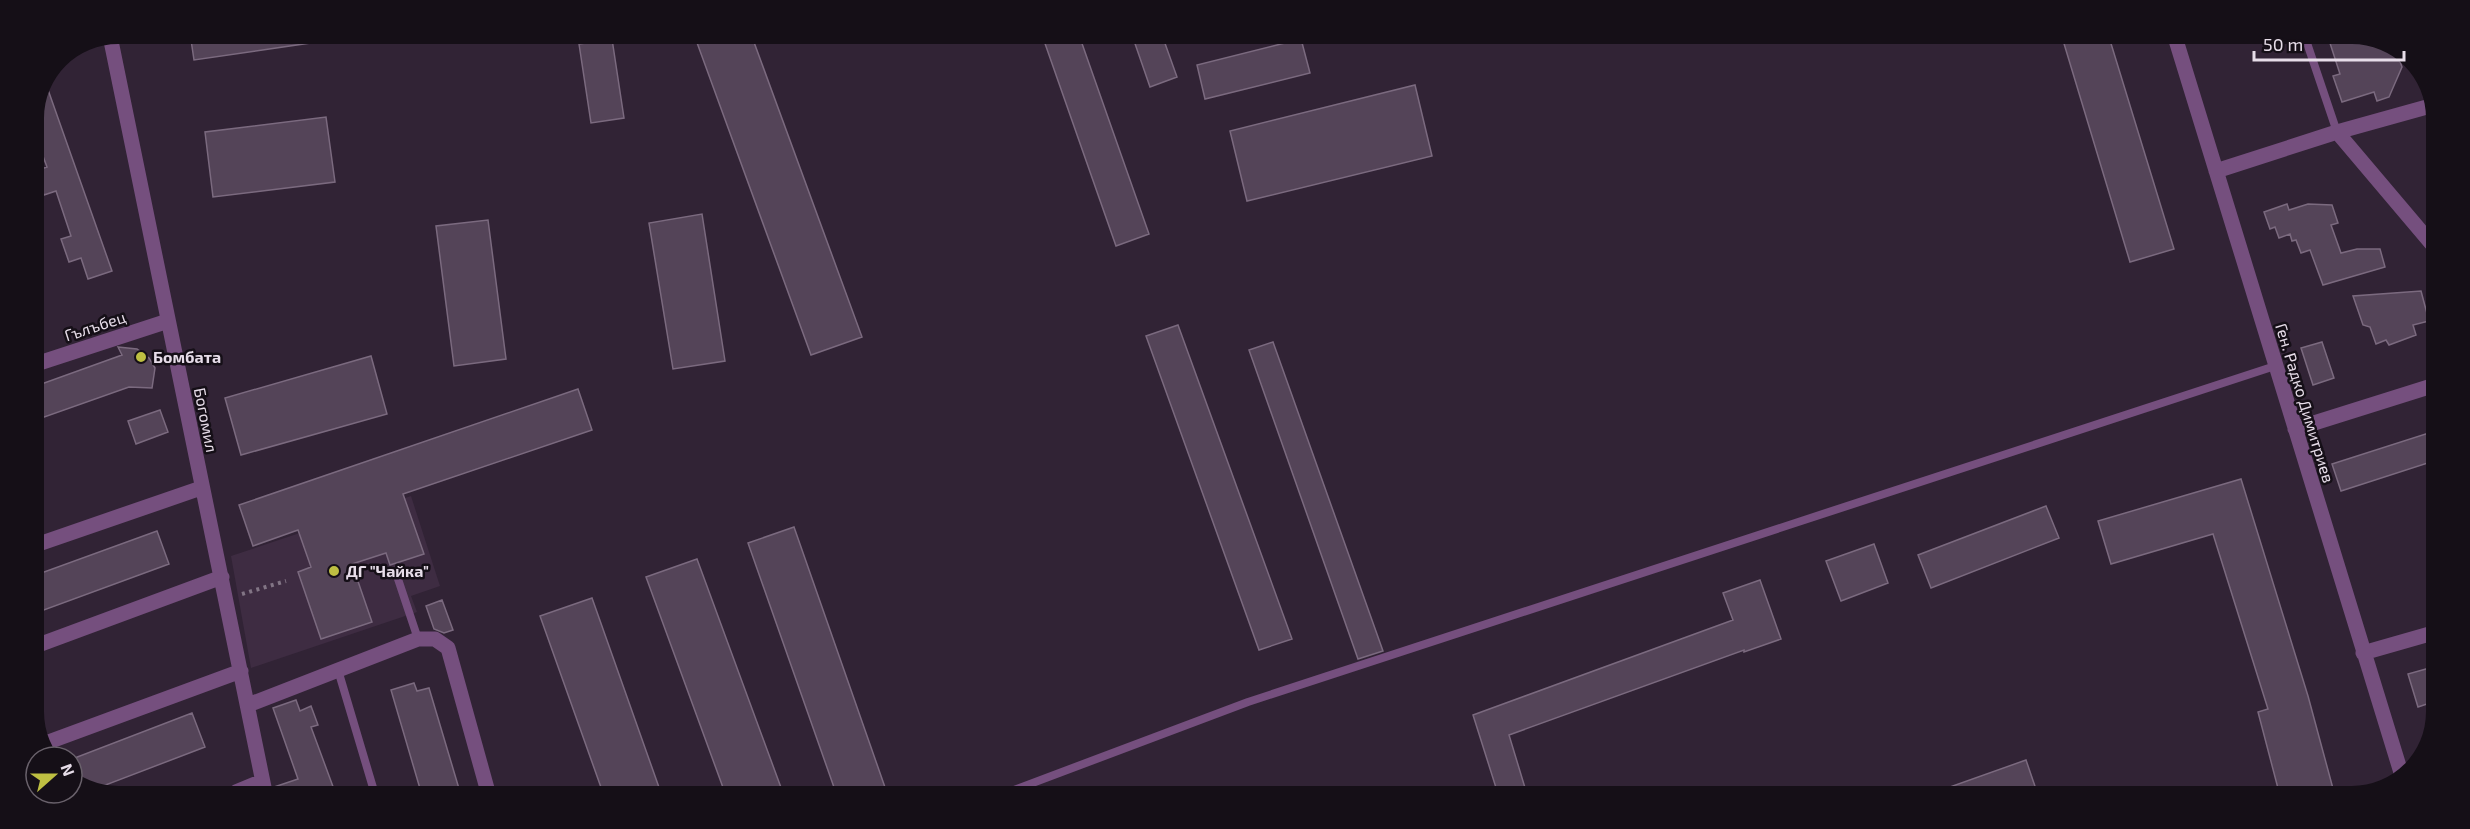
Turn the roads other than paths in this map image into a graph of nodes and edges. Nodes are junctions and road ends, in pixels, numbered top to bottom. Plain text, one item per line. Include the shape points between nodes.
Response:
1 (2177, 43) edge
2 (2307, 43) edge
3 (112, 44) edge
4 (2425, 107) edge
5 (2337, 132) junction
6 (2216, 171) junction
7 (2426, 237) edge
8 (168, 321) junction
9 (44, 361) edge
10 (2275, 366) junction
11 (2426, 388) edge
12 (2295, 429) junction
13 (201, 488) junction
14 (44, 542) edge
15 (222, 577) junction
16 (398, 579) dead end
17 (2426, 635) edge
18 (418, 639) junction
19 (44, 643) edge
20 (2363, 653) junction
21 (338, 670) junction
22 (241, 671) junction
23 (248, 705) junction
24 (50, 741) edge
25 (2399, 768) edge
26 (263, 786) edge
27 (373, 786) edge
28 (486, 786) edge
29 (1025, 786) edge

1 - 6 street, Ген. Радко Димитриев
2 - 5 lane
3 - 8 street, Богомил
4 - 5 street
5 - 6 street
5 - 7 street
6 - 10 street, Ген. Радко Димитриев
8 - 9 street, Гълъбец
8 - 13 street, Богомил
10 - 12 street, Ген. Радко Димитриев
10 - 29 lane via 1248,702
11 - 12 street
12 - 20 street, Ген. Радко Димитриев
13 - 14 street
13 - 15 street, Богомил
15 - 19 street
15 - 22 street, Богомил
16 - 18 lane
17 - 20 street
18 - 21 street
18 - 28 street via 435,639 448,648
20 - 25 street, Ген. Радко Димитриев
21 - 23 street
21 - 27 lane
22 - 23 street, Богомил
22 - 24 street
23 - 26 street, Богомил

